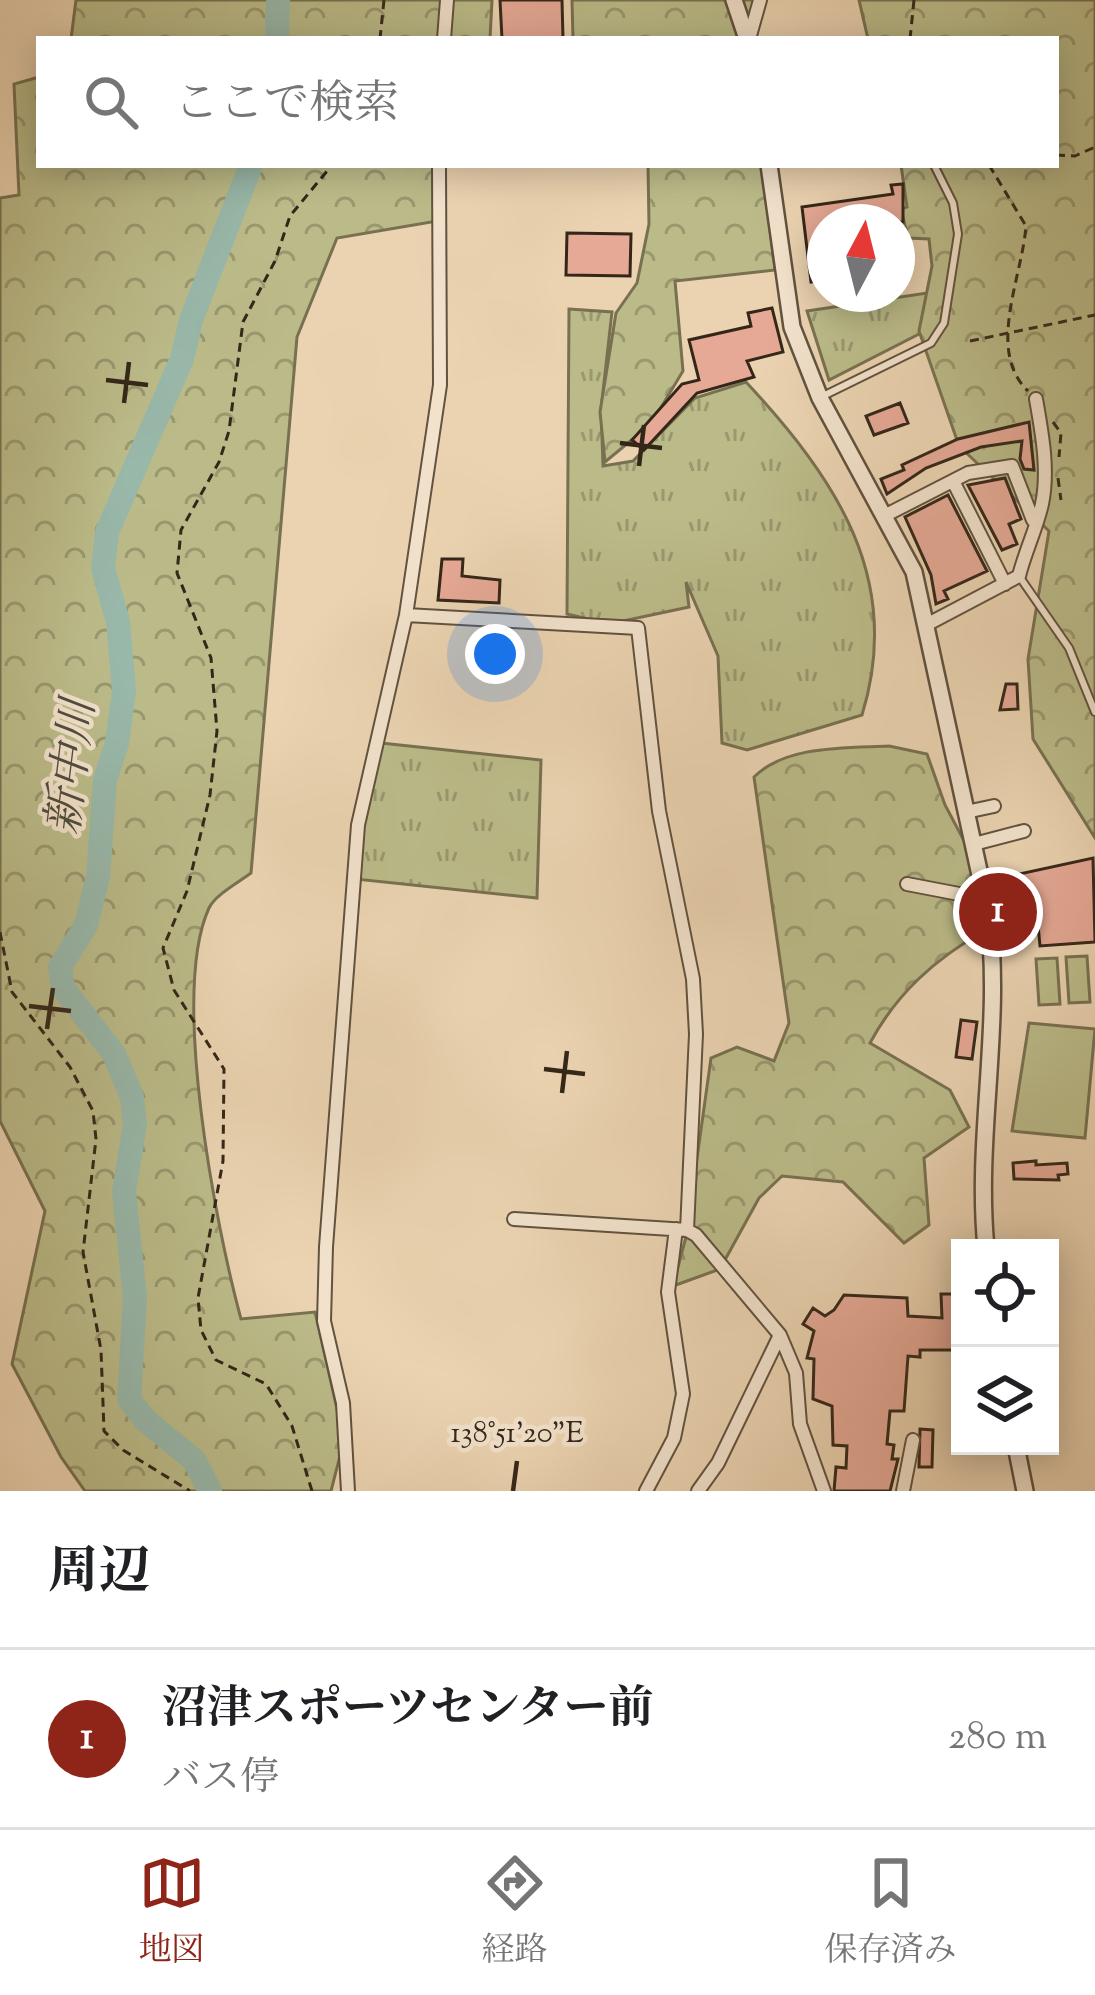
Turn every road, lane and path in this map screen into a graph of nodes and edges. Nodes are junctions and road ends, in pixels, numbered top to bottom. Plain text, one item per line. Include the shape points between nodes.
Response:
1 (384, 0) edge
2 (447, 0) edge
3 (734, 0) edge
4 (760, 0) edge
5 (914, 0) edge
6 (380, 36) edge
7 (444, 36) edge
8 (747, 36) edge
9 (749, 36) edge
10 (910, 36) edge
11 (1095, 147) edge
12 (1059, 155) edge
13 (330, 168) edge
14 (439, 168) edge
15 (769, 168) edge
16 (936, 168) edge
17 (991, 168) edge
18 (1095, 315) edge
19 (970, 341) dead end
20 (820, 398) junction
21 (1036, 399) junction
22 (952, 481) junction
23 (1061, 500) dead end
24 (884, 516) junction
25 (1034, 520) junction
26 (1019, 576) junction
27 (1005, 584) junction
28 (406, 615) junction
29 (926, 625) junction
30 (1095, 712) edge
31 (994, 806) dead end
32 (966, 812) junction
33 (1024, 831) dead end
34 (974, 844) junction
35 (907, 884) dead end
36 (986, 899) junction
37 (0, 932) edge
38 (514, 1219) dead end
39 (682, 1229) junction
40 (986, 1239) edge
41 (780, 1335) junction
42 (914, 1440) dead end
43 (1018, 1455) edge
44 (190, 1491) edge
45 (312, 1491) edge
46 (348, 1491) edge
47 (646, 1491) edge
48 (698, 1491) edge
49 (824, 1491) edge
50 (904, 1491) edge
51 (1025, 1491) edge

1 - 6 path
2 - 7 street
3 - 8 street
4 - 9 street
5 - 10 path
11 - 12 path
13 - 45 path via 290,216 243,322 229,430 181,530 177,573 211,658 217,731 191,872 163,948 173,990 224,1069 224,1161 198,1298 201,1330 217,1360 266,1384 292,1426
14 - 28 street via 440,386
15 - 20 street via 791,327
16 - 20 lane via 958,234 944,323 932,343
17 - 21 path via 1026,226 1006,350 1011,374
18 - 19 path, bridge
20 - 24 street
21 - 23 path via 1061,433
21 - 25 street via 1045,449
22 - 24 street
22 - 25 street via 1012,466
22 - 27 street
24 - 29 street via 914,572
25 - 26 street
26 - 27 street
26 - 30 lane via 1069,648
27 - 29 street
28 - 39 street via 638,628 658,811 693,979
28 - 46 street via 358,825 326,1246 324,1321 343,1402
29 - 32 street
31 - 32 street
32 - 34 street
33 - 34 street
34 - 36 street
35 - 36 street
36 - 40 street via 994,952
37 - 44 path via 12,992 70,1067 92,1111 83,1252 104,1431
38 - 39 street
39 - 41 street
39 - 47 street via 668,1292 683,1394 674,1438
41 - 48 street
41 - 49 street
42 - 50 street
43 - 51 street

